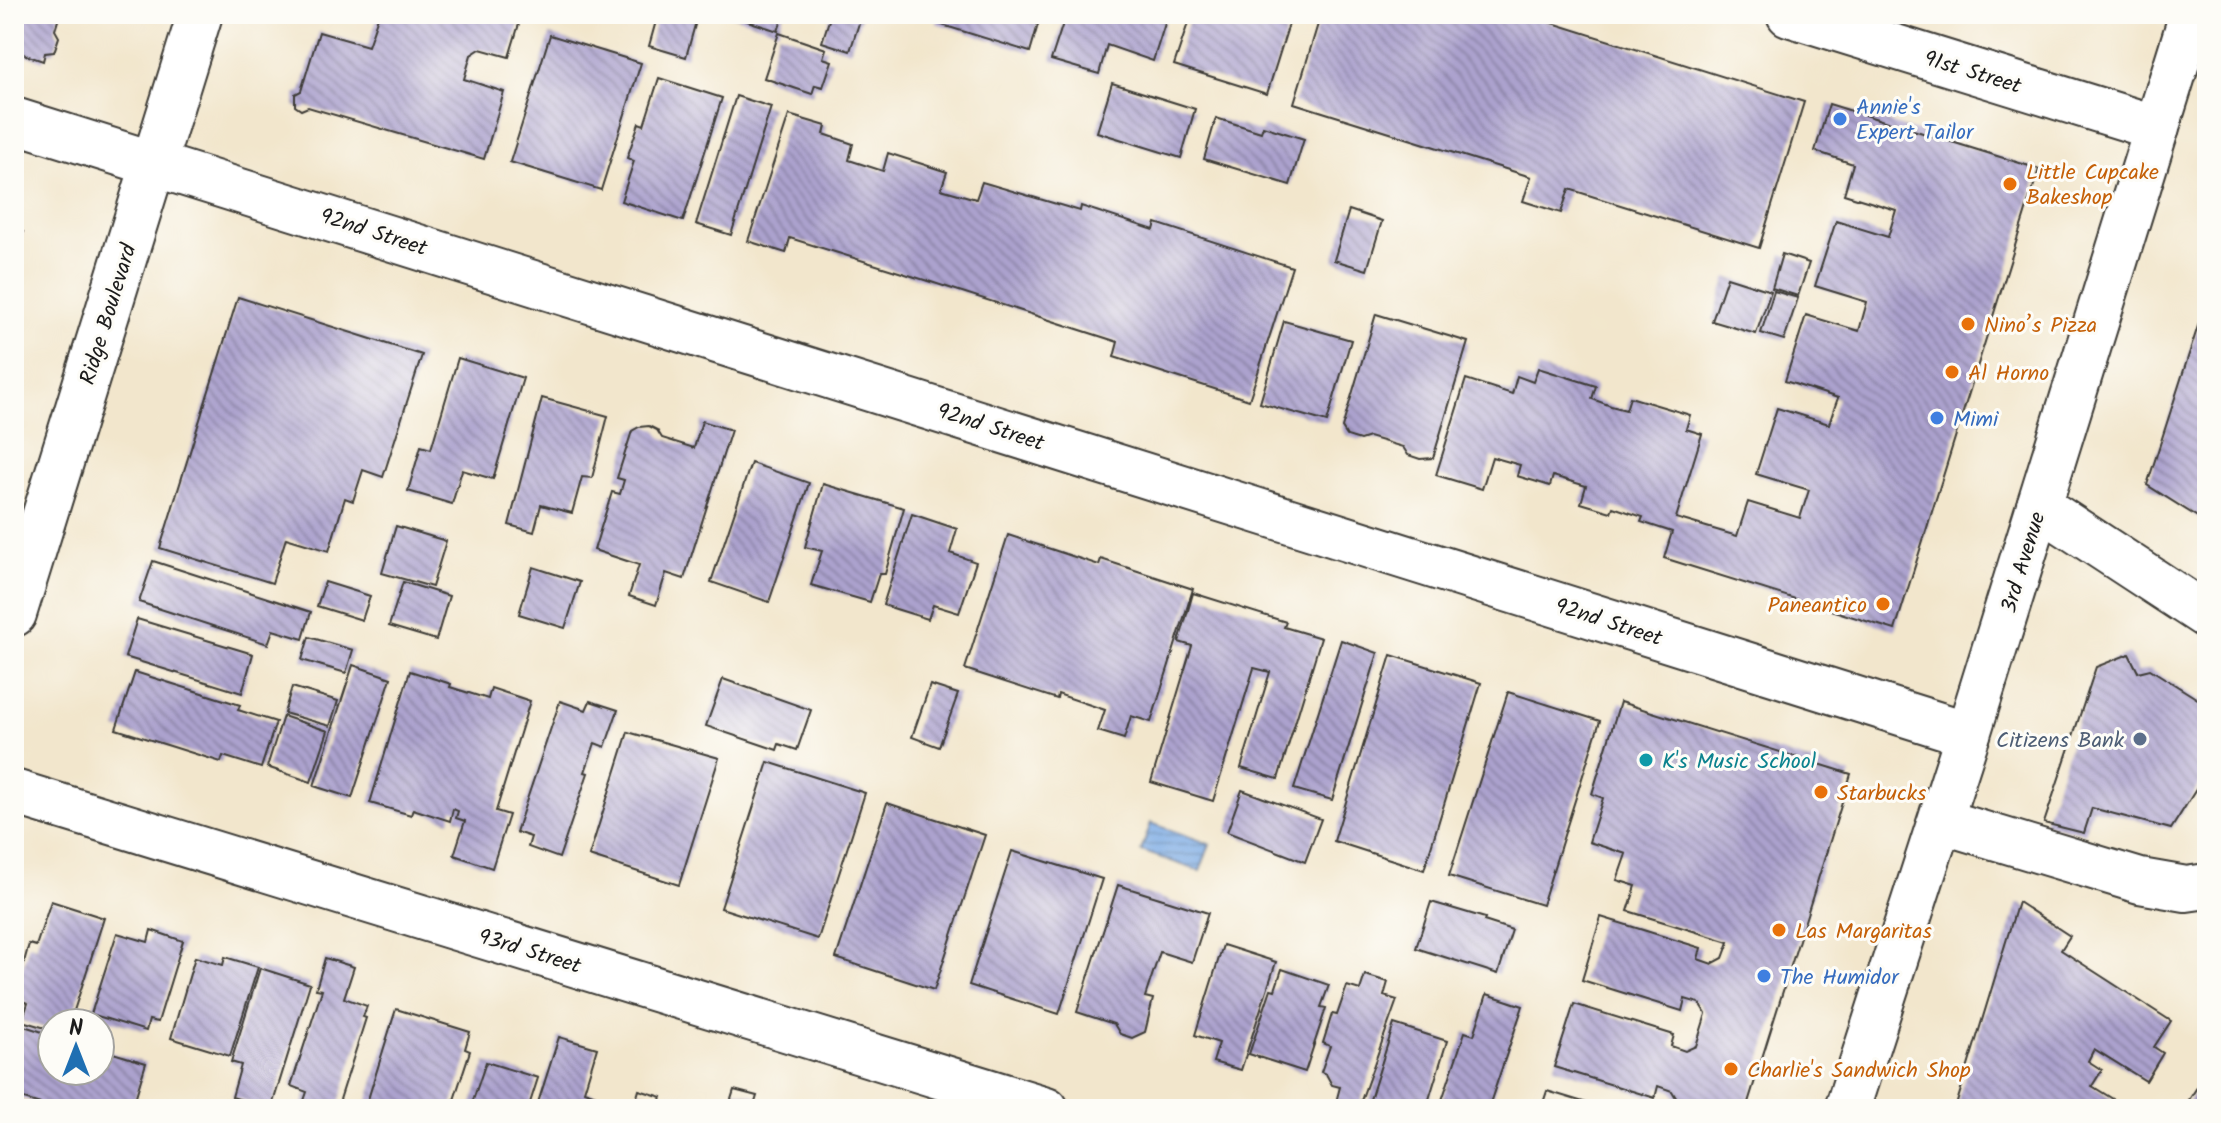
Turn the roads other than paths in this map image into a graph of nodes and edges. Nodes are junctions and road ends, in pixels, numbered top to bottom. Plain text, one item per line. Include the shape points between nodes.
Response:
1 (200, 14) edge
2 (1789, 14) edge
3 (2192, 14) edge
4 (14, 120) edge
5 (2157, 128) junction
6 (154, 162) junction
7 (2039, 506) junction
8 (14, 614) edge
9 (2207, 616) edge
10 (1968, 734) junction
11 (14, 792) edge
12 (1941, 821) junction
13 (2207, 886) edge
14 (1046, 1109) edge
15 (1847, 1109) edge

1 - 6 street, Ridge Boulevard
2 - 5 street, 91st Street
3 - 5 street, 3rd Avenue
4 - 6 street, 92nd Street
5 - 7 street, 3rd Avenue
6 - 8 street, Ridge Boulevard
6 - 10 street, 92nd Street
7 - 9 street
7 - 10 street, 3rd Avenue
10 - 12 street, 3rd Avenue
11 - 14 street, 93rd Street
12 - 13 street via 2140,881 2186,889
12 - 15 street, 3rd Avenue

